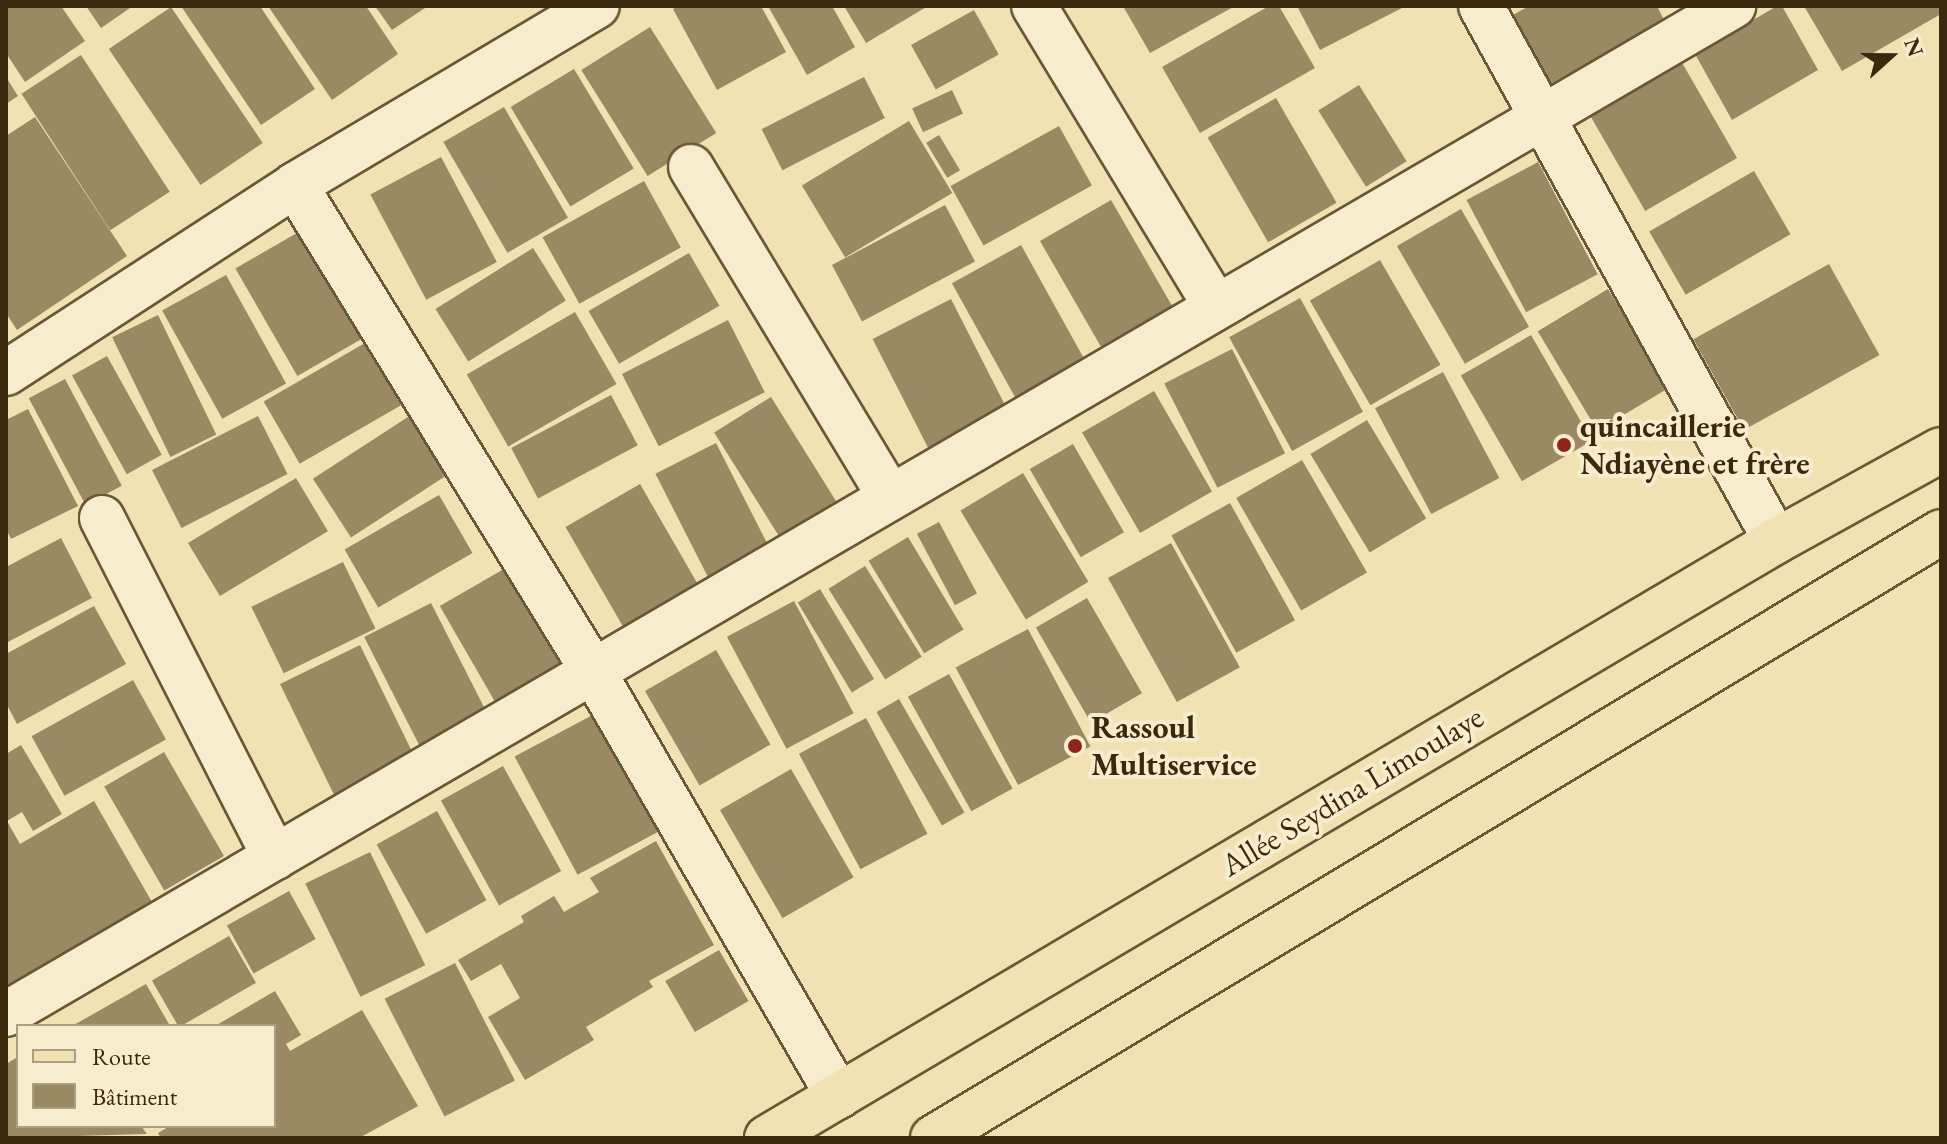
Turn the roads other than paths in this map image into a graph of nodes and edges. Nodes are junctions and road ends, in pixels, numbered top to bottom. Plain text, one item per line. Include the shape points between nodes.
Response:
1 (597, 6) edge
2 (1034, 6) edge
3 (1481, 6) edge
4 (1733, 6) edge
5 (550, 18) edge
6 (1541, 116) junction
7 (691, 167) dead end
8 (295, 185) junction
9 (1216, 306) junction
10 (6, 373) edge
11 (1941, 450) edge
12 (890, 497) junction
13 (102, 518) dead end
14 (1941, 532) edge
15 (1776, 541) junction
16 (593, 671) junction
17 (275, 857) junction
18 (6, 1014) edge
19 (838, 1096) junction
20 (767, 1138) edge
21 (933, 1138) edge

1 - 5 street
2 - 9 street
3 - 6 street
4 - 6 street
5 - 8 street
6 - 9 street
6 - 15 street
7 - 12 street
8 - 10 street
8 - 16 street
9 - 12 street
11 - 15 main road, Allée Seydina Limoulaye
12 - 16 street
13 - 17 street
14 - 21 main road
15 - 19 main road, Allée Seydina Limoulaye
16 - 17 street
16 - 19 street
17 - 18 street
19 - 20 main road, Allée Seydina Limoulaye

